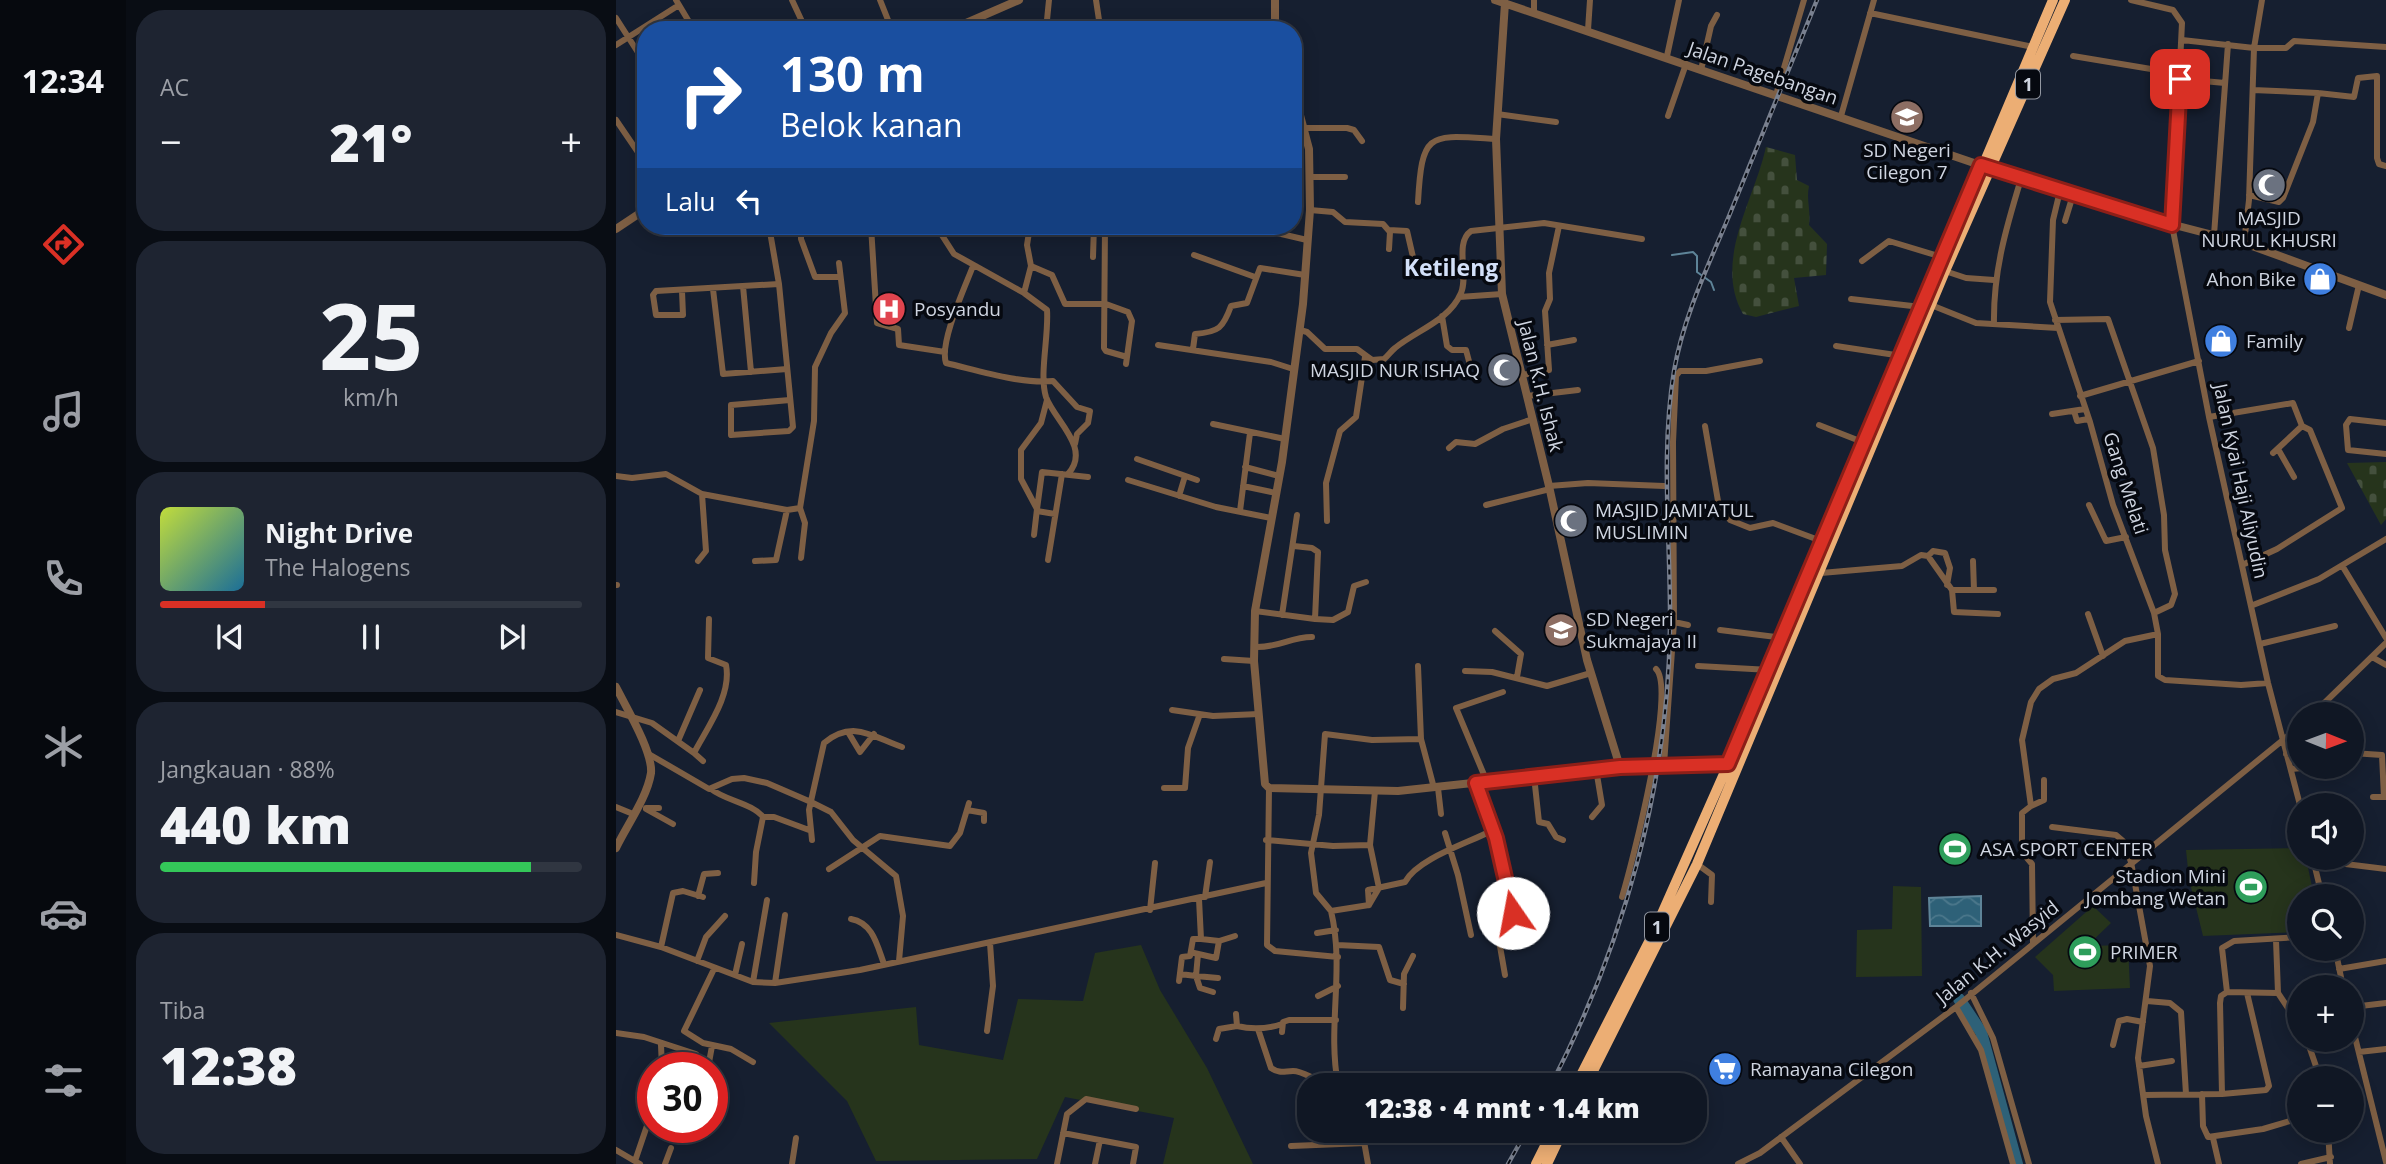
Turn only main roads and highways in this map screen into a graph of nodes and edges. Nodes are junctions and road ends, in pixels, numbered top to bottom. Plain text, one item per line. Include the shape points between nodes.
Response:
1 (2053, 0) edge
2 (2065, 0) edge
3 (1985, 167) junction
4 (1926, 306) junction
5 (1733, 766) junction
6 (1582, 1073) edge
7 (1592, 1073) edge
8 (1546, 1143) edge
9 (1557, 1143) edge
10 (1536, 1164) edge
11 (1547, 1164) edge

1 - 3 highway, 1
2 - 3 highway, 1
3 - 4 highway, 1 via 1945,271
3 - 4 highway, 1 via 1942,257
4 - 5 highway, 1
4 - 5 highway, 1 via 1821,573
5 - 6 highway, 1
5 - 7 highway, 1 via 1696,864
8 - 10 highway
9 - 11 highway

